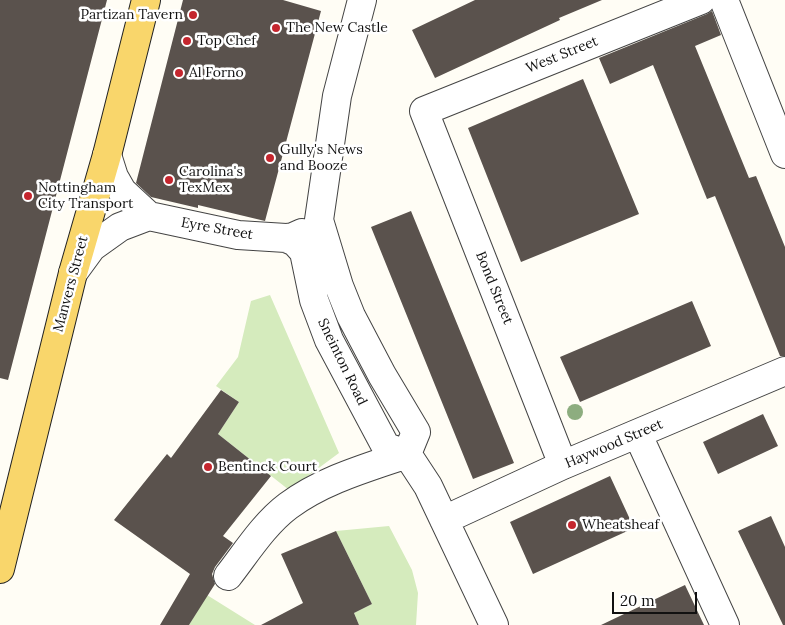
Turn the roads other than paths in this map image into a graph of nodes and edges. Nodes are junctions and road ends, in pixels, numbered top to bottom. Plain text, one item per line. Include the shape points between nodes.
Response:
1 (146, 0) edge
2 (362, 0) edge
3 (701, 0) edge
4 (724, 0) edge
5 (424, 110) joint
6 (785, 154) edge
7 (107, 155) junction
8 (149, 216) junction
9 (319, 220) junction
10 (286, 238) junction
11 (73, 273) junction
12 (785, 371) edge
13 (638, 435) junction
14 (407, 454) junction
15 (563, 465) junction
16 (444, 520) junction
17 (0, 570) edge
18 (228, 576) dead end
19 (494, 625) edge
20 (725, 625) edge

1 - 7 main road, Manvers Street
2 - 9 street, Sneinton Road via 337,96
3 - 5 street, West Street
4 - 6 street
5 - 15 street, Bond Street
7 - 8 street via 122,191
7 - 11 main road, Manvers Street
8 - 10 street, Eyre Street via 238,235
8 - 11 street via 120,227 92,247
9 - 10 street via 307,230
9 - 14 street, Sneinton Road via 351,316 416,432
10 - 14 street, Sneinton Road via 304,252 314,300 329,340 377,431 386,447
11 - 17 main road, Manvers Street
12 - 13 street, Haywood Street
13 - 15 street, Haywood Street
13 - 20 street
14 - 16 street via 428,486
14 - 18 street via 336,478 288,506 269,524
15 - 16 street, Haywood Street
16 - 19 street

